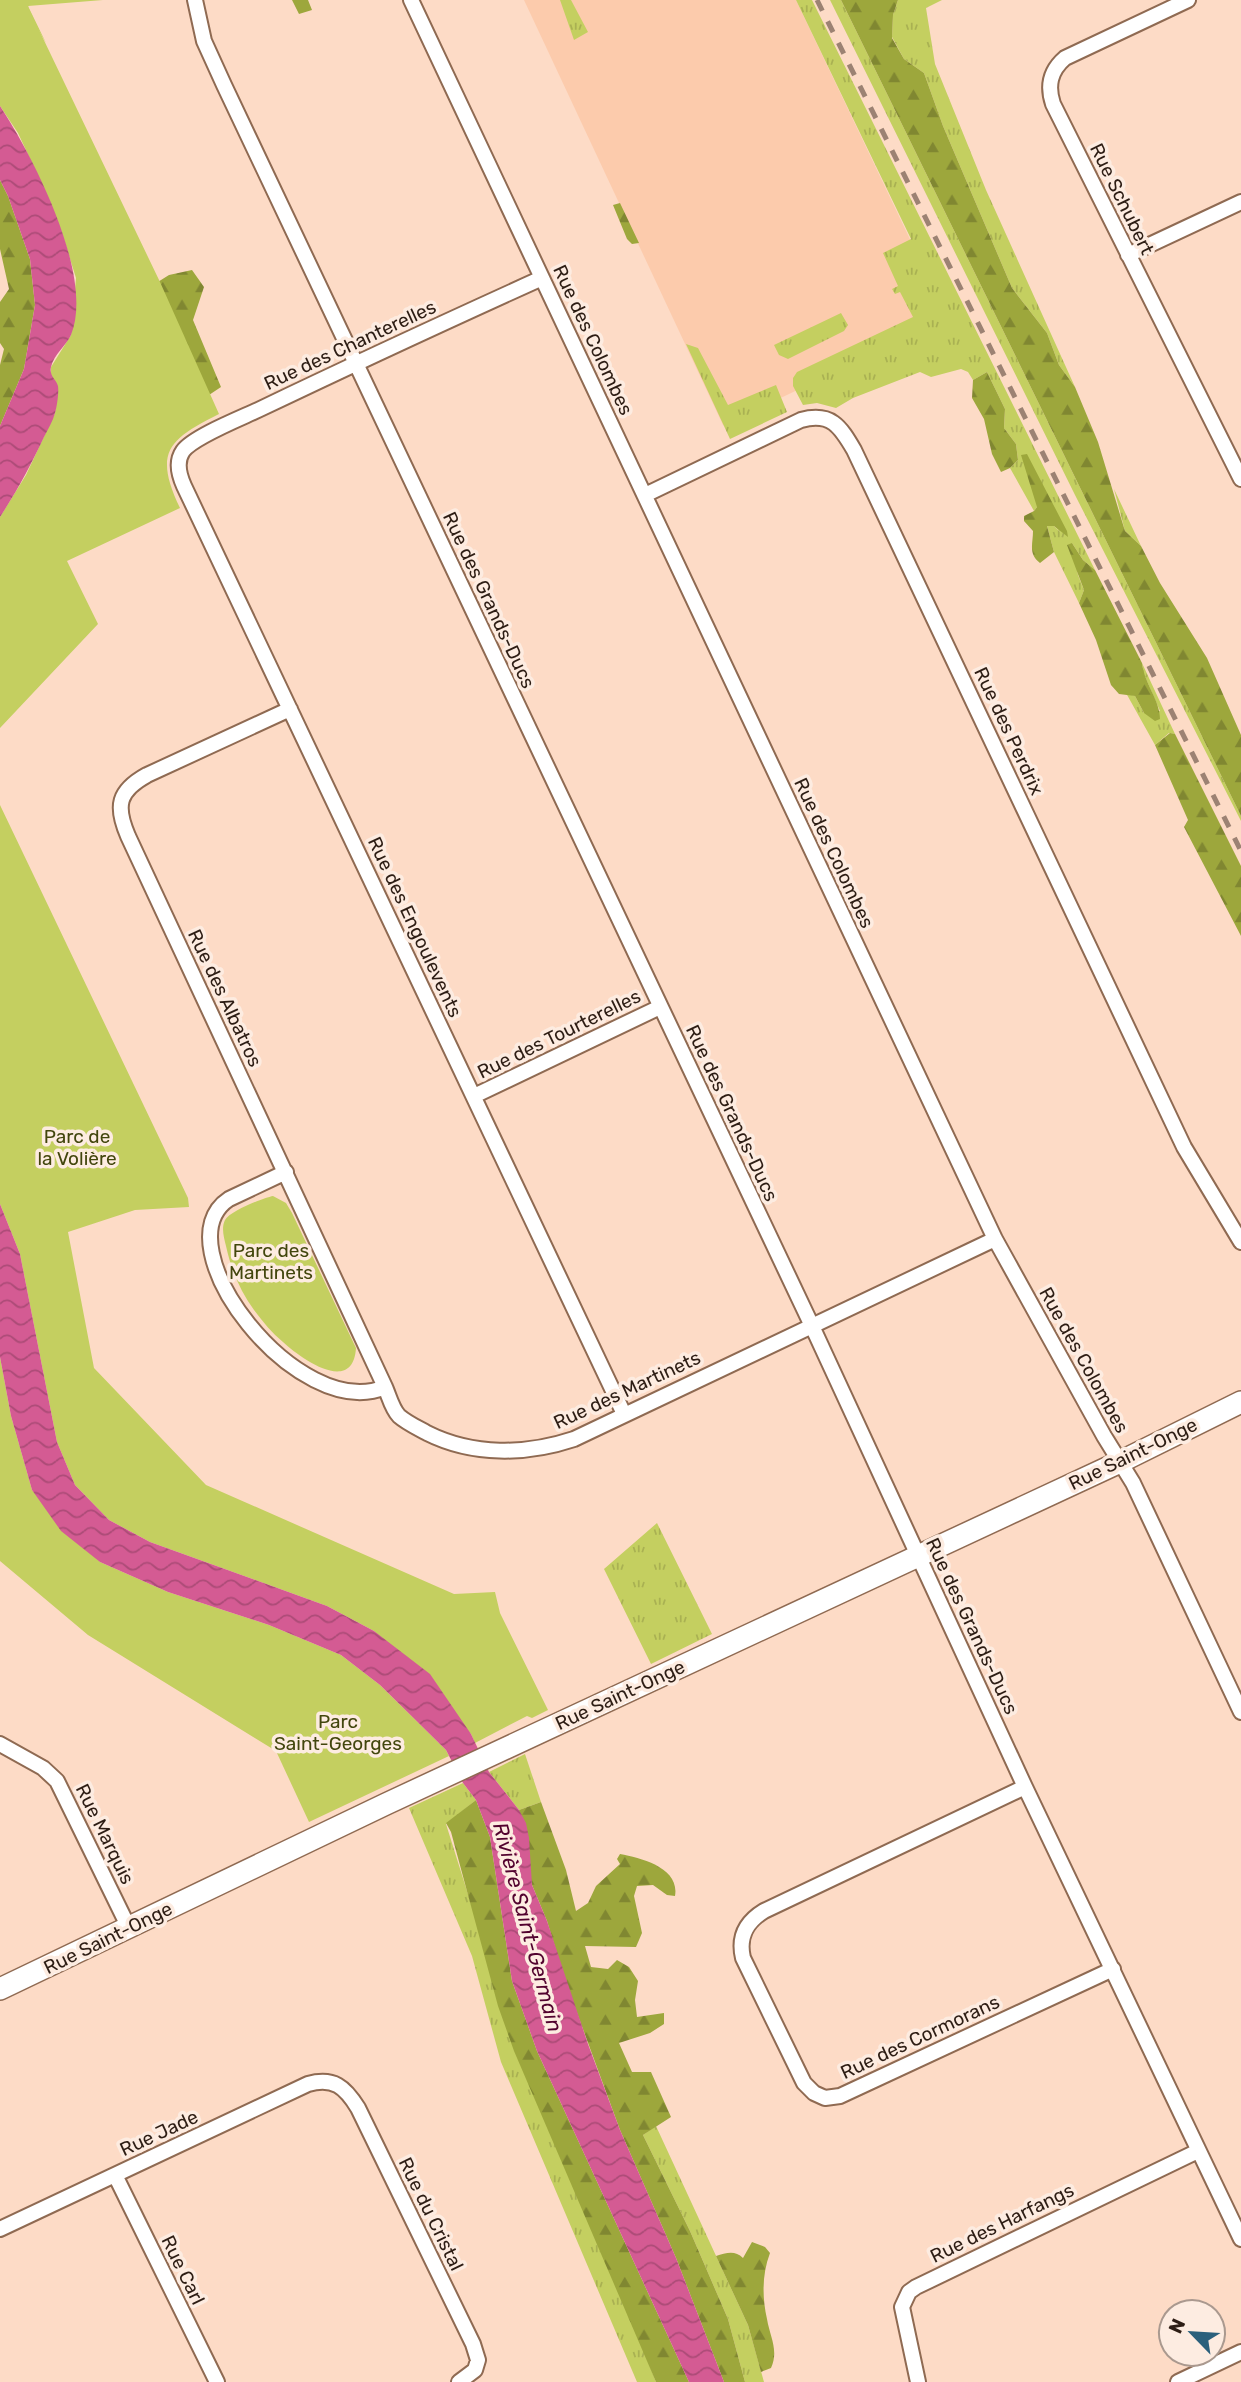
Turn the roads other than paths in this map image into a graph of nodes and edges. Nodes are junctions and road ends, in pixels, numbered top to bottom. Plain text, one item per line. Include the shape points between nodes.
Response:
1 (195, 0) edge
2 (411, 0) edge
3 (1188, 0) edge
4 (1241, 202) edge
5 (1128, 255) junction
6 (542, 278) junction
7 (355, 363) junction
8 (181, 456) joint
9 (1241, 479) edge
10 (645, 495) junction
11 (290, 709) junction
12 (660, 1007) junction
13 (474, 1096) junction
14 (286, 1172) junction
15 (995, 1239) junction
16 (1241, 1242) edge
17 (812, 1326) junction
18 (384, 1387) junction
19 (1241, 1402) edge
20 (624, 1414) junction
21 (1120, 1462) junction
22 (918, 1555) junction
23 (1241, 1712) edge
24 (0, 1744) edge
25 (1025, 1787) junction
26 (129, 1928) junction
27 (1113, 1969) junction
28 (0, 1989) edge
29 (335, 2083) joint
30 (1198, 2151) junction
31 (115, 2175) junction
32 (0, 2229) edge
33 (1241, 2239) edge
34 (1241, 2352) edge
35 (217, 2382) edge
36 (459, 2382) edge
37 (918, 2382) edge
38 (1178, 2382) edge

1 - 7 street, Rue des Grands-Ducs via 204,41
2 - 6 street, Rue des Colombes
3 - 5 street, Rue Schubert via 1065,58 1050,77 1053,104
4 - 5 street
5 - 9 street, Rue Schubert
6 - 7 street, Rue des Chanterelles
6 - 10 street, Rue des Colombes
7 - 8 street, Rue des Chanterelles via 207,435 189,445
7 - 12 street, Rue des Grands-Ducs
8 - 11 street, Rue des Engoulevents via 184,486
10 - 15 street, Rue des Colombes
10 - 16 street, Rue des Perdrix via 801,420 820,417 841,429 1184,1147
11 - 13 street, Rue des Engoulevents
11 - 14 street, Rue des Albatros via 147,775 127,789 120,807 128,836
12 - 13 street, Rue des Tourterelles
12 - 17 street, Rue des Grands-Ducs
13 - 20 street, Rue des Engoulevents
14 - 18 street, Rue des Albatros
14 - 18 street via 229,1199 213,1216 212,1245 229,1296 262,1341 297,1370 348,1392
15 - 17 street, Rue des Martinets
15 - 21 street, Rue des Colombes
17 - 20 street, Rue des Martinets
17 - 22 street, Rue des Grands-Ducs
18 - 20 street, Rue des Martinets via 407,1422 437,1438 484,1450 521,1451 559,1444
19 - 21 street, Rue Saint-Onge
21 - 22 street, Rue Saint-Onge
21 - 23 street, Rue des Colombes
22 - 25 street, Rue des Grands-Ducs
22 - 26 street, Rue Saint-Onge
24 - 26 street, Rue Marquis via 57,1781
25 - 27 street, Rue des Grands-Ducs
25 - 27 street, Rue des Cormorans via 764,1911 748,1925 740,1944 743,1958 800,2078 818,2095 840,2096
26 - 28 street, Rue Saint-Onge
27 - 30 street, Rue des Grands-Ducs
29 - 31 street, Rue Jade via 308,2084
29 - 36 street, Rue du Cristal via 354,2101 473,2344 478,2360 475,2370
30 - 33 street, Rue des Grands-Ducs
30 - 37 street, Rue des Harfangs via 909,2292 902,2307
31 - 32 street, Rue Jade
31 - 35 street, Rue Carl
34 - 38 street

